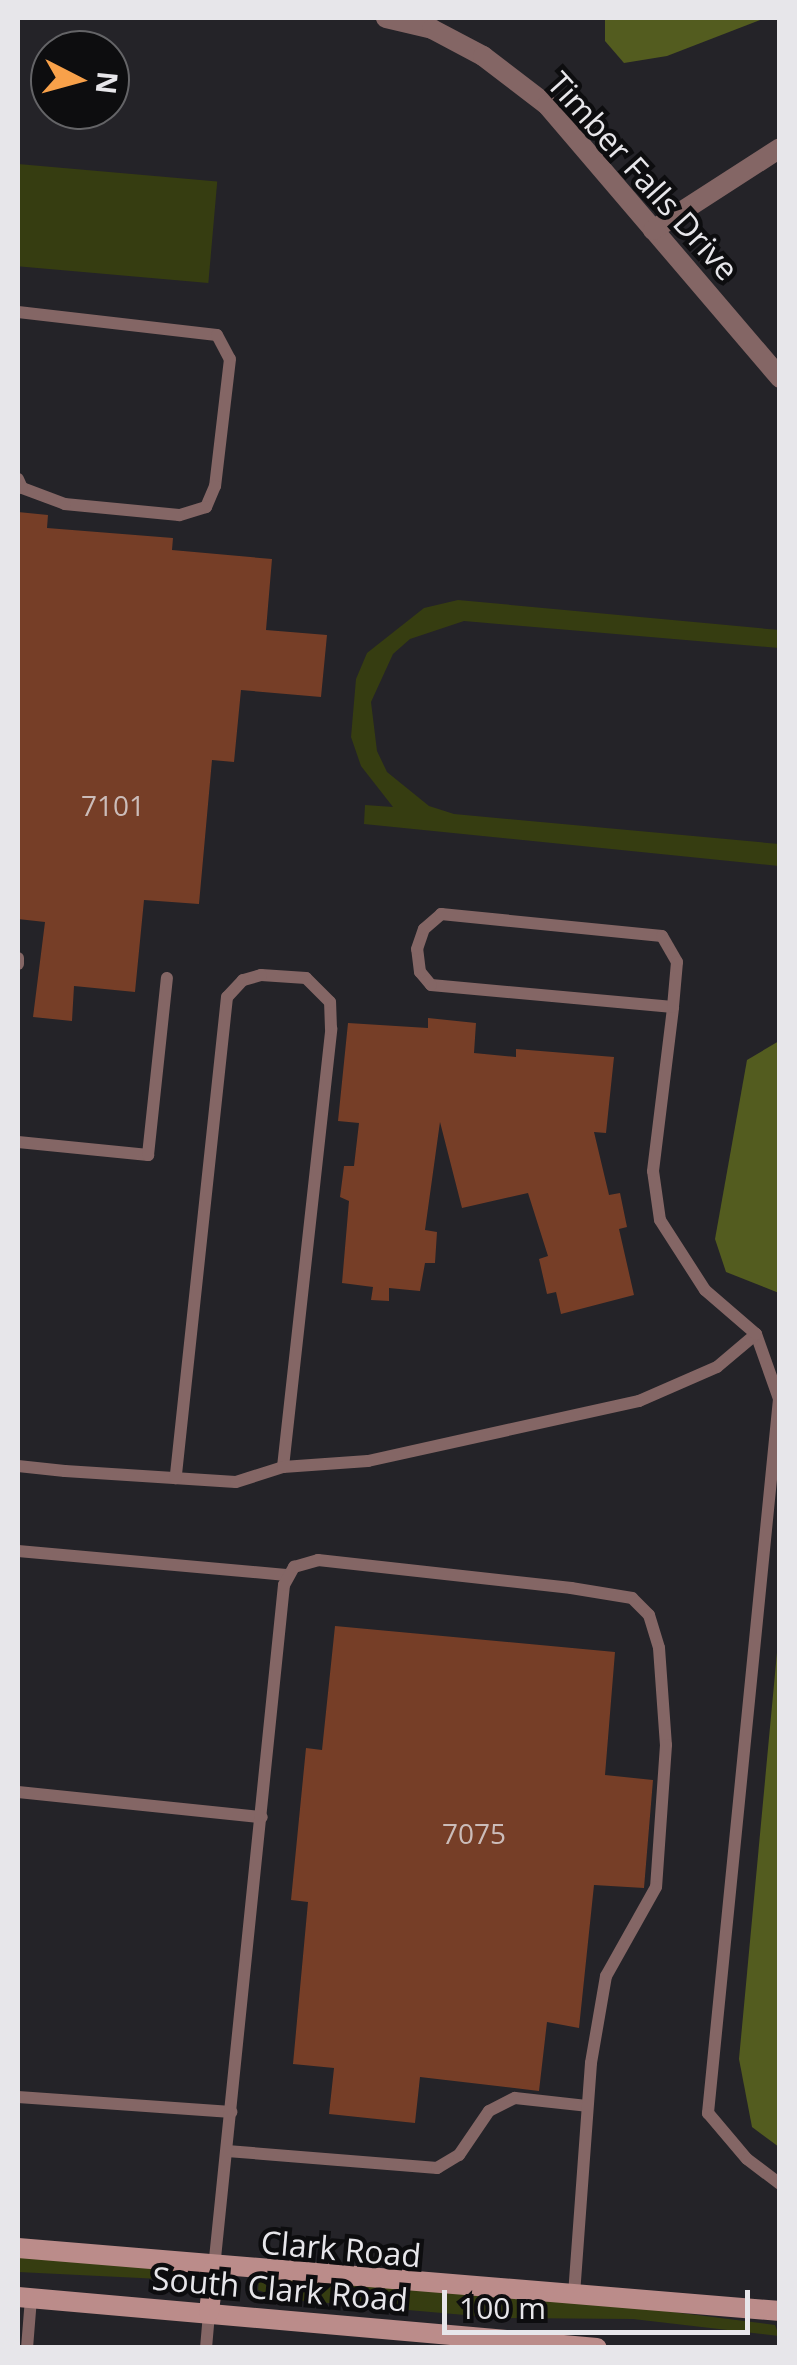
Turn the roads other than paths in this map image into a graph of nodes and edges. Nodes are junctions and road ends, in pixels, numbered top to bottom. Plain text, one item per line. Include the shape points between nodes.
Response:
1 (386, 18) edge
2 (434, 23) edge
3 (780, 148) edge
4 (654, 230) junction
5 (18, 312) edge
6 (780, 378) edge
7 (18, 479) edge
8 (168, 978) dead end
9 (672, 1007) junction
10 (18, 1142) edge
11 (756, 1334) junction
12 (18, 1466) edge
13 (283, 1467) junction
14 (176, 1478) junction
15 (18, 1551) edge
16 (289, 1574) junction
17 (18, 1792) edge
18 (262, 1818) junction
19 (18, 2097) edge
20 (586, 2106) junction
21 (231, 2112) junction
22 (227, 2151) junction
23 (780, 2184) edge
24 (18, 2248) edge
25 (214, 2268) junction
26 (574, 2294) junction
27 (24, 2298) edge
28 (780, 2311) edge
29 (209, 2312) junction
30 (478, 2342) edge
31 (27, 2348) edge
32 (206, 2348) edge
33 (596, 2348) edge

1 - 2 street, Timber Falls Drive
2 - 4 street, Timber Falls Drive via 546,105
3 - 4 street
4 - 6 street, Timber Falls Drive
5 - 7 lane via 216,335 230,358 216,486 206,507 179,515 65,504 22,488
8 - 10 lane via 148,1154
9 - 9 lane via 431,985 420,972 417,950 424,929 440,914 662,936 677,962
9 - 11 lane via 653,1170 660,1220 704,1290
11 - 13 lane via 718,1367 639,1400 368,1461
11 - 23 lane via 779,1399 708,2113 747,2159
12 - 14 lane
13 - 14 lane via 236,1482
13 - 14 lane via 330,1002 319,985 260,975 242,980 227,998
15 - 16 lane
16 - 18 lane
16 - 20 lane via 318,1560 394,1567 632,1598 649,1615 659,1648 666,1745 656,1887 606,1976
17 - 18 lane
18 - 21 lane
19 - 21 lane
20 - 22 lane via 515,2098 489,2112 459,2155 437,2168
20 - 26 lane
21 - 22 lane
22 - 25 lane
24 - 25 main road, Clark Road
25 - 26 main road, Clark Road
25 - 29 main road
26 - 28 main road, Clark Road
27 - 29 main road, South Clark Road
27 - 31 lane
29 - 30 main road, South Clark Road
29 - 32 lane
30 - 33 main road, South Clark Road

